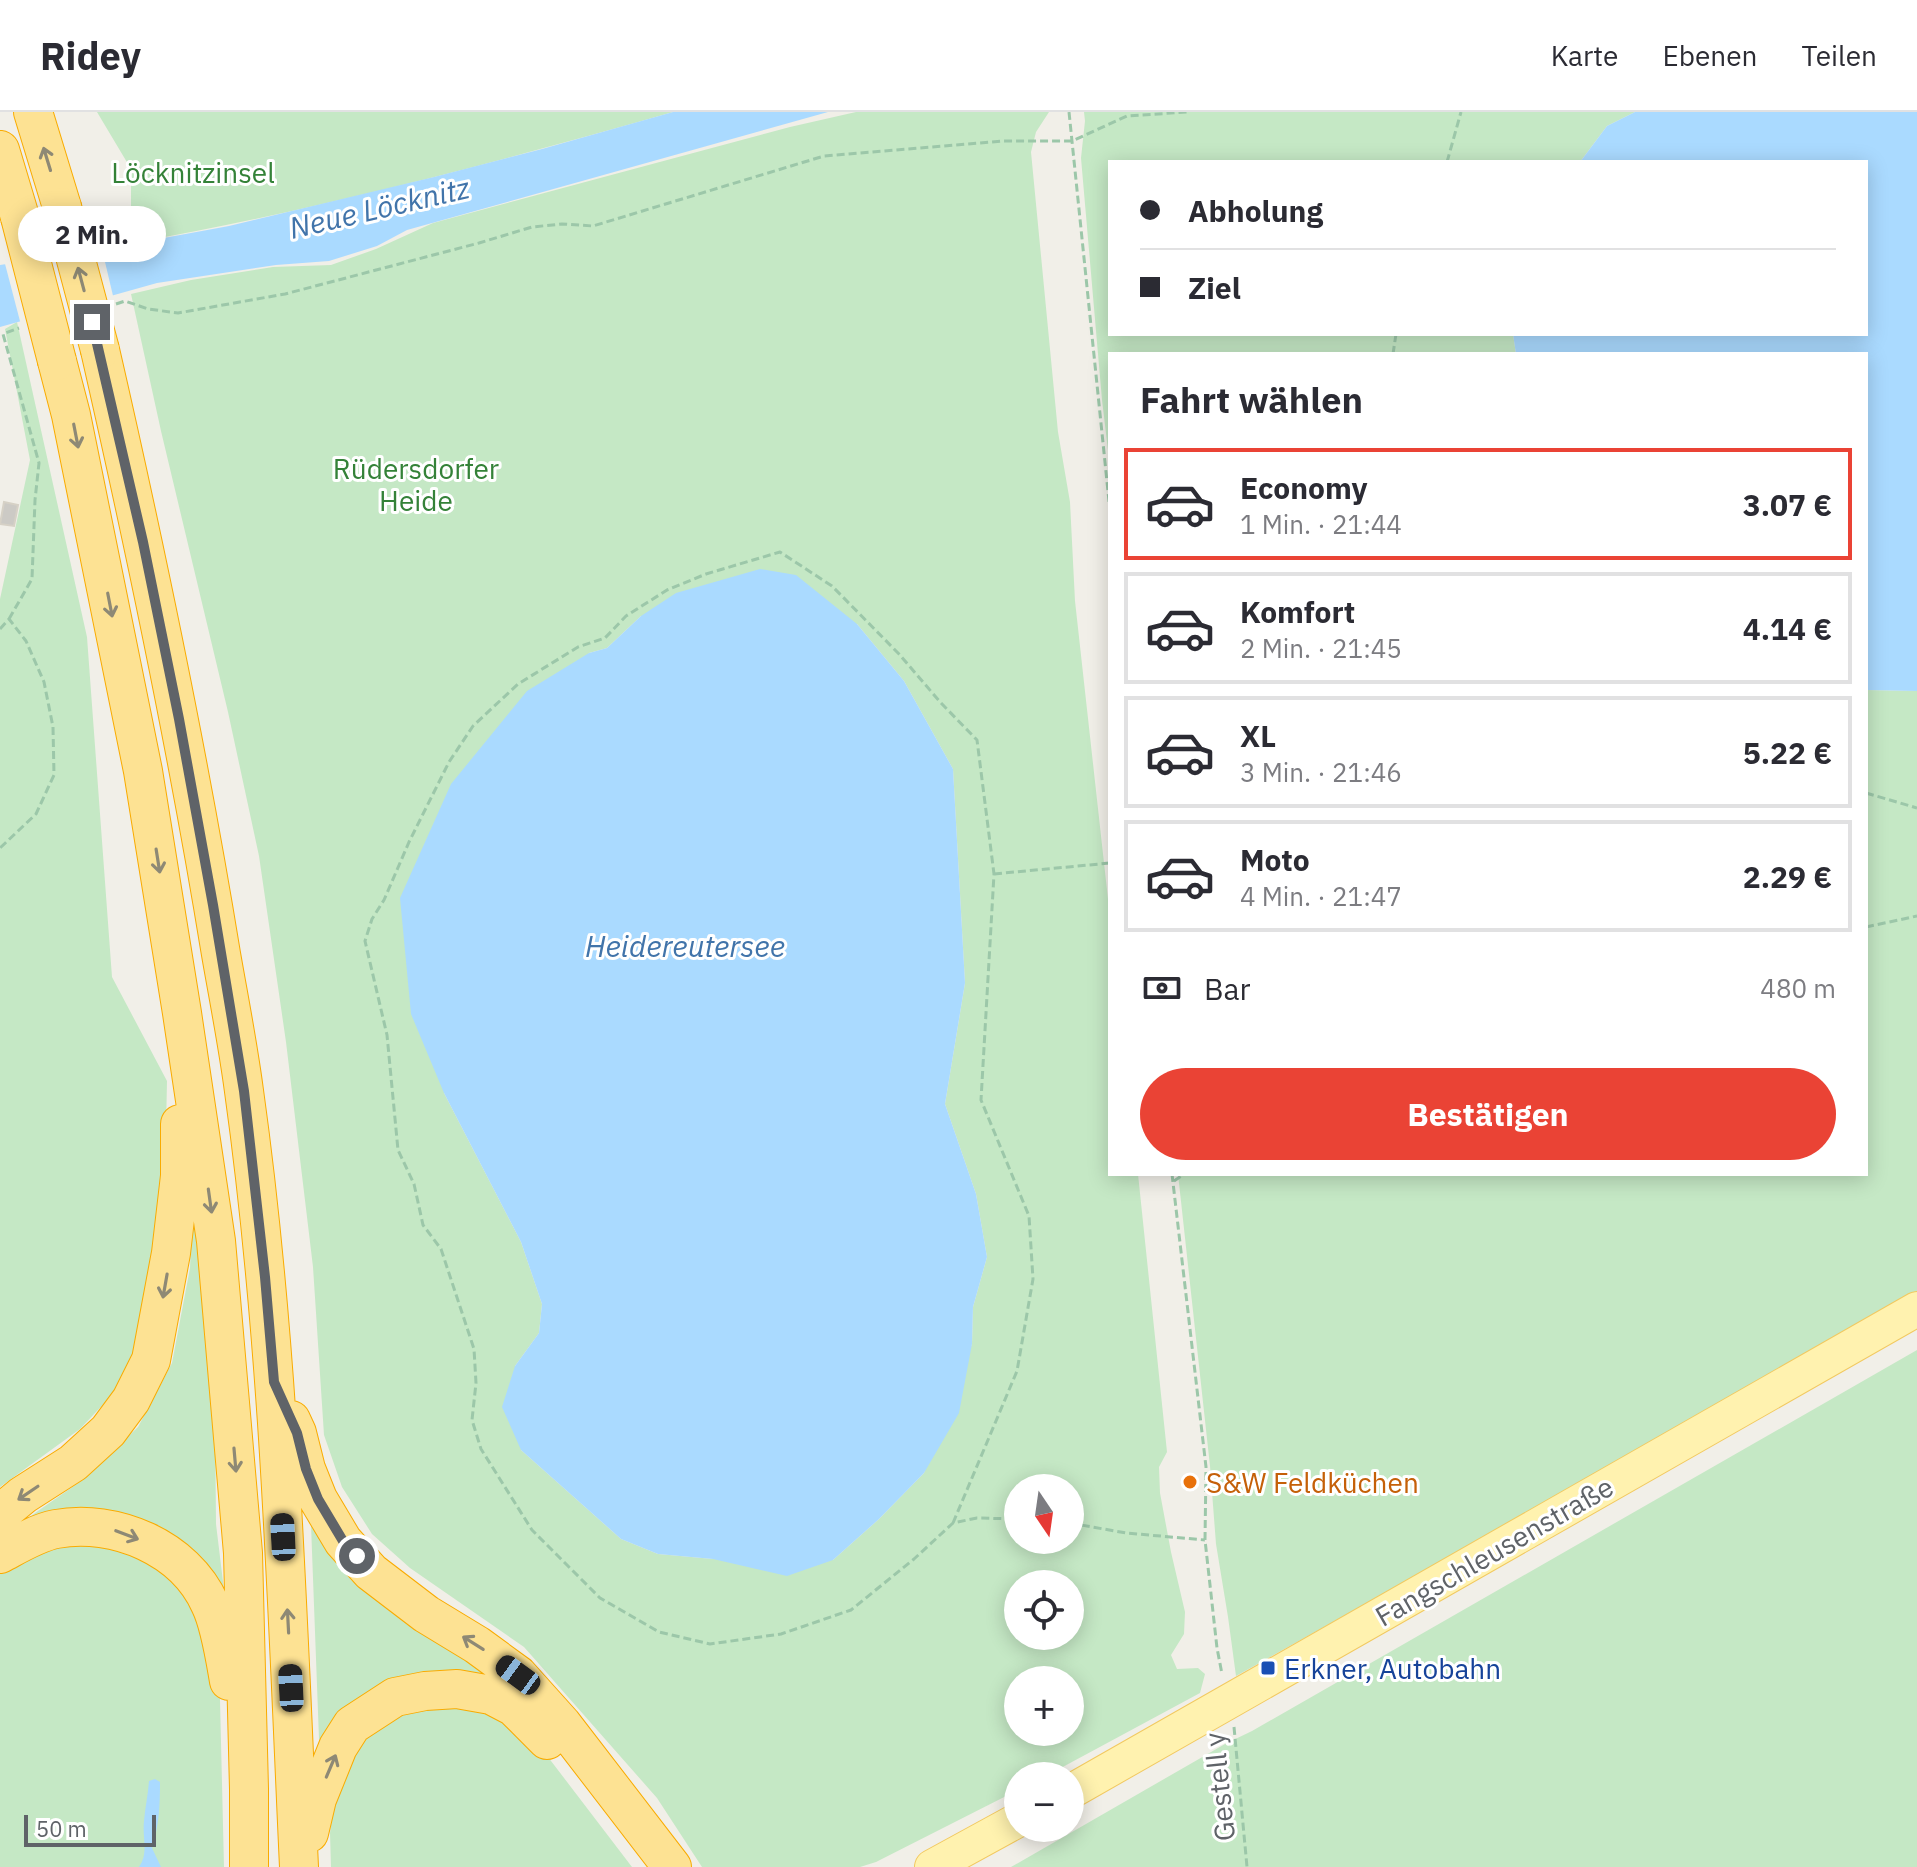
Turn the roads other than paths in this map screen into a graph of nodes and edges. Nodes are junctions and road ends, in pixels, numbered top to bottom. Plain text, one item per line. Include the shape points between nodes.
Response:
1 (33, 112) edge
2 (0, 150) edge
3 (182, 1013) junction
4 (1917, 1309) edge
5 (274, 1382) junction
6 (0, 1514) edge
7 (0, 1554) edge
8 (1084, 1784) edge
9 (249, 1789) junction
10 (1004, 1828) edge
11 (249, 1867) edge
12 (300, 1867) edge
13 (645, 1867) edge
14 (672, 1867) edge
15 (932, 1867) edge

5 -> 1 highway, bridge via 244,1091 170,675 100,350
2 -> 3 highway, bridge via 74,429 143,771
3 -> 6 highway via 180,1176 151,1360 108,1431 73,1463
3 -> 9 highway via 216,1241 243,1553
4 - 8 main road, Fangschleusenstraße
12 -> 5 highway
14 -> 5 highway via 518,1675 371,1572 343,1541 318,1499
7 -> 9 highway via 54,1529 80,1527 116,1530 177,1560 211,1605
9 - 11 highway
10 - 15 main road
12 -> 13 highway via 317,1799 352,1725 395,1697 457,1689 491,1695 514,1707 543,1735

